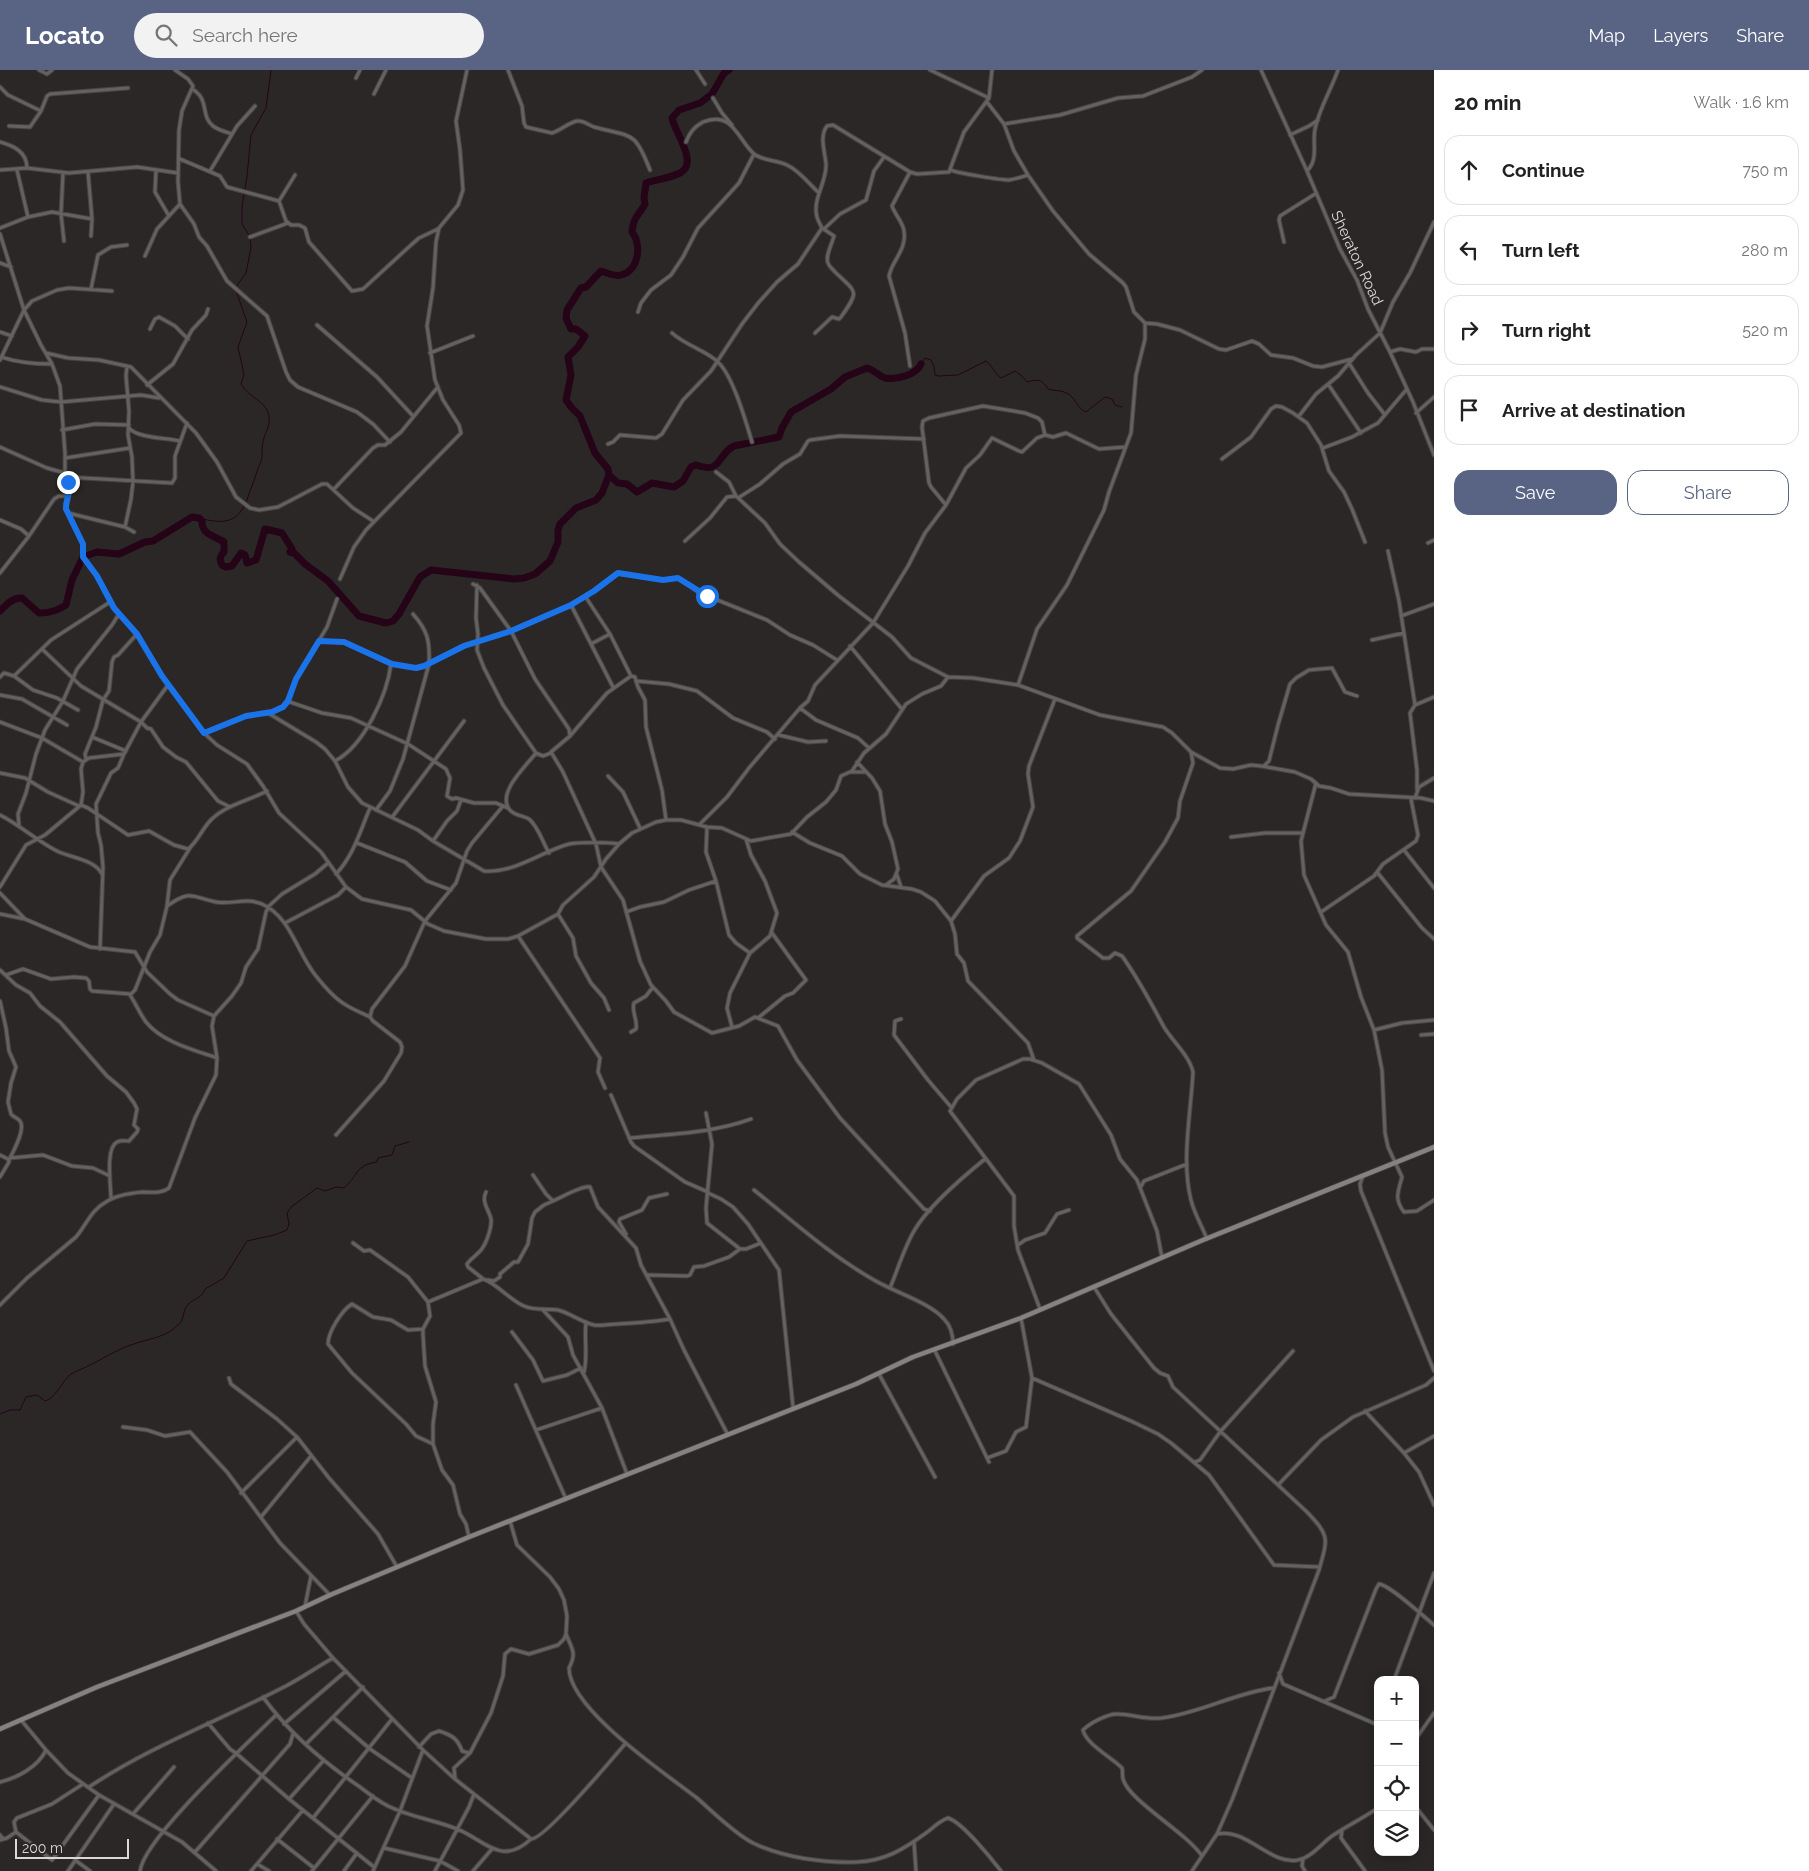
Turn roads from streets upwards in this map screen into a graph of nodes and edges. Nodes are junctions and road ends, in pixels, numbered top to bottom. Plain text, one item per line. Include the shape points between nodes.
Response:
1 (39, 70) edge
2 (52, 70) edge
3 (175, 70) edge
4 (360, 70) edge
5 (386, 70) edge
6 (467, 70) edge
7 (508, 70) edge
8 (696, 70) edge
9 (930, 70) edge
10 (992, 70) edge
11 (1202, 70) edge
12 (1261, 70) edge
13 (1338, 70) edge
14 (356, 78) dead end
15 (705, 84) dead end
16 (0, 87) edge
17 (128, 88) dead end
18 (192, 90) junction
19 (374, 94) dead end
20 (713, 98) dead end
21 (988, 100) junction
22 (255, 106) dead end
23 (40, 112) junction
24 (1318, 120) junction
25 (1004, 124) junction
26 (9, 126) dead end
27 (736, 129) junction
28 (232, 134) junction
29 (1290, 134) junction
30 (0, 142) edge
31 (686, 142) dead end
32 (754, 154) junction
33 (884, 157) junction
34 (180, 159) junction
35 (27, 168) junction
36 (0, 170) edge
37 (17, 170) junction
38 (156, 170) junction
39 (650, 170) dead end
40 (951, 170) junction
41 (210, 171) junction
42 (1307, 171) junction
43 (63, 172) junction
44 (88, 172) junction
45 (910, 172) junction
46 (178, 173) junction
47 (295, 175) dead end
48 (1028, 175) junction
49 (819, 194) junction
50 (1315, 194) junction
51 (279, 201) junction
52 (180, 204) junction
53 (61, 214) junction
54 (169, 216) junction
55 (28, 217) junction
56 (92, 218) junction
57 (1434, 222) edge
58 (288, 223) junction
59 (0, 228) edge
60 (439, 228) junction
61 (823, 228) junction
62 (0, 234) edge
63 (91, 236) dead end
64 (250, 237) dead end
65 (64, 241) dead end
66 (1284, 242) dead end
67 (127, 245) dead end
68 (145, 256) dead end
69 (0, 263) edge
70 (10, 268) junction
71 (90, 289) junction
72 (112, 290) dead end
73 (208, 309) dead end
74 (24, 310) junction
75 (638, 312) dead end
76 (1145, 323) junction
77 (317, 325) dead end
78 (150, 329) dead end
79 (0, 332) edge
80 (672, 333) dead end
81 (815, 333) dead end
82 (1380, 333) junction
83 (12, 336) junction
84 (473, 336) dead end
85 (188, 339) junction
86 (1434, 349) edge
87 (1390, 352) junction
88 (46, 353) junction
89 (430, 353) junction
90 (1, 359) edge
91 (1352, 359) junction
92 (718, 361) junction
93 (1349, 363) junction
94 (52, 364) junction
95 (127, 366) junction
96 (910, 366) dead end
97 (1328, 384) junction
98 (147, 385) junction
99 (0, 387) edge
100 (437, 388) junction
101 (1406, 390) junction
102 (128, 397) junction
103 (1434, 397) edge
104 (160, 398) junction
105 (61, 402) junction
106 (1416, 413) junction
107 (1385, 415) junction
108 (413, 416) junction
109 (1298, 416) junction
110 (187, 423) junction
111 (129, 426) junction
112 (62, 430) junction
113 (1361, 432) junction
114 (1045, 435) junction
115 (924, 439) junction
116 (180, 441) junction
117 (390, 442) junction
118 (752, 442) dead end
119 (608, 444) dead end
120 (0, 447) edge
121 (1125, 447) junction
122 (130, 448) junction
123 (1323, 448) junction
124 (1434, 455) edge
125 (65, 458) junction
126 (1222, 459) dead end
127 (716, 472) dead end
128 (66, 475) junction
129 (133, 482) junction
130 (334, 489) junction
131 (69, 496) junction
132 (737, 497) junction
133 (946, 505) junction
134 (68, 513) junction
135 (0, 520) edge
136 (373, 521) junction
137 (124, 527) junction
138 (134, 532) dead end
139 (29, 536) junction
140 (1434, 540) edge
141 (685, 541) dead end
142 (1365, 542) dead end
143 (1428, 543) dead end
144 (1388, 551) dead end
145 (0, 573) edge
146 (340, 580) dead end
147 (585, 596) junction
148 (337, 599) dead end
149 (110, 602) junction
150 (1434, 604) edge
151 (571, 605) junction
152 (119, 614) junction
153 (413, 614) dead end
154 (1401, 616) junction
155 (877, 617) junction
156 (873, 623) junction
157 (879, 627) junction
158 (511, 631) junction
159 (1404, 633) junction
160 (137, 634) junction
161 (610, 634) junction
162 (1372, 640) dead end
163 (319, 641) junction
164 (476, 642) junction
165 (591, 644) junction
166 (850, 646) junction
167 (42, 649) junction
168 (837, 660) junction
169 (392, 664) junction
170 (430, 664) junction
171 (14, 676) junction
172 (631, 676) junction
173 (0, 677) edge
174 (948, 677) junction
175 (73, 680) junction
176 (636, 681) junction
177 (168, 685) junction
178 (1018, 685) junction
179 (613, 687) junction
180 (0, 695) edge
181 (1357, 696) dead end
182 (1434, 697) edge
183 (1055, 699) junction
184 (103, 700) junction
185 (63, 701) junction
186 (288, 701) junction
187 (1415, 705) junction
188 (800, 708) junction
189 (901, 708) junction
190 (78, 710) dead end
191 (268, 713) junction
192 (53, 716) junction
193 (464, 721) dead end
194 (0, 722) edge
195 (141, 722) junction
196 (67, 724) dead end
197 (369, 726) junction
198 (204, 733) junction
199 (778, 735) junction
200 (570, 736) junction
201 (92, 737) junction
202 (42, 738) junction
203 (775, 739) junction
204 (826, 741) dead end
205 (408, 744) junction
206 (870, 748) junction
207 (125, 752) junction
208 (1191, 752) junction
209 (536, 753) junction
210 (551, 753) junction
211 (84, 760) junction
212 (335, 761) junction
213 (435, 761) junction
214 (1269, 761) junction
215 (857, 762) junction
216 (1264, 766) junction
217 (1271, 768) junction
218 (849, 772) junction
219 (867, 772) junction
220 (0, 773) edge
221 (608, 776) dead end
222 (1434, 778) edge
223 (29, 780) junction
224 (1316, 783) junction
225 (1416, 790) junction
226 (267, 791) junction
227 (1413, 799) junction
228 (461, 800) junction
229 (1434, 801) edge
230 (80, 806) junction
231 (503, 806) junction
232 (230, 807) junction
233 (370, 808) junction
234 (508, 808) junction
235 (376, 810) junction
236 (97, 814) junction
237 (0, 815) edge
238 (393, 816) junction
239 (666, 820) junction
240 (700, 824) junction
241 (18, 825) junction
242 (707, 827) junction
243 (640, 828) junction
244 (792, 832) junction
245 (1302, 833) junction
246 (1231, 837) dead end
247 (37, 838) junction
248 (745, 839) junction
249 (433, 841) junction
250 (357, 843) junction
251 (596, 844) junction
252 (619, 844) junction
253 (190, 848) junction
254 (1404, 850) junction
255 (549, 853) junction
256 (464, 858) junction
257 (328, 862) junction
258 (601, 867) junction
259 (1377, 872) junction
260 (336, 874) junction
261 (897, 874) junction
262 (102, 877) junction
263 (716, 881) junction
264 (885, 886) junction
265 (0, 887) edge
266 (346, 887) junction
267 (901, 887) junction
268 (1434, 888) edge
269 (451, 890) junction
270 (0, 893) edge
271 (167, 906) junction
272 (268, 908) junction
273 (626, 912) junction
274 (1321, 912) junction
275 (0, 914) edge
276 (558, 914) junction
277 (25, 919) junction
278 (425, 921) junction
279 (951, 921) junction
280 (285, 923) junction
281 (772, 932) junction
282 (518, 936) junction
283 (1434, 939) edge
284 (100, 949) junction
285 (750, 953) junction
286 (144, 968) junction
287 (0, 970) edge
288 (6, 975) junction
289 (653, 987) junction
290 (129, 995) junction
291 (0, 1001) edge
292 (609, 1010) dead end
293 (214, 1016) junction
294 (370, 1017) junction
295 (758, 1018) junction
296 (901, 1019) dead end
297 (1434, 1020) edge
298 (732, 1027) junction
299 (1374, 1030) junction
300 (631, 1032) dead end
301 (1434, 1034) edge
302 (1421, 1035) dead end
303 (217, 1058) junction
304 (1034, 1060) junction
305 (605, 1088) dead end
306 (611, 1095) dead end
307 (951, 1107) junction
308 (706, 1113) dead end
309 (751, 1119) dead end
310 (710, 1129) junction
311 (336, 1135) dead end
312 (629, 1138) junction
313 (1434, 1147) edge
314 (0, 1155) edge
315 (10, 1159) junction
316 (985, 1159) junction
317 (1395, 1163) junction
318 (1187, 1164) junction
319 (533, 1175) dead end
320 (1363, 1175) junction
321 (110, 1176) junction
322 (0, 1177) edge
323 (1353, 1180) junction
324 (1360, 1187) junction
325 (1140, 1188) junction
326 (754, 1190) dead end
327 (486, 1192) dead end
328 (708, 1193) junction
329 (667, 1194) dead end
330 (111, 1199) junction
331 (1434, 1200) edge
332 (553, 1201) junction
333 (1069, 1210) dead end
334 (930, 1211) junction
335 (629, 1239) junction
336 (1207, 1239) junction
337 (353, 1243) dead end
338 (761, 1243) junction
339 (1018, 1246) junction
340 (740, 1249) junction
341 (1162, 1258) junction
342 (647, 1275) junction
343 (483, 1279) junction
344 (488, 1280) junction
345 (1094, 1287) junction
346 (890, 1288) junction
347 (428, 1302) junction
348 (0, 1305) edge
349 (1040, 1309) junction
350 (543, 1310) junction
351 (1021, 1318) junction
352 (670, 1319) junction
353 (586, 1322) junction
354 (423, 1329) junction
355 (512, 1332) dead end
356 (953, 1344) junction
357 (935, 1351) junction
358 (1293, 1351) dead end
359 (581, 1368) junction
360 (1434, 1371) edge
361 (584, 1373) junction
362 (879, 1374) junction
363 (229, 1378) dead end
364 (1032, 1378) junction
365 (1434, 1378) edge
366 (516, 1385) dead end
367 (793, 1407) junction
368 (602, 1408) junction
369 (1365, 1411) junction
370 (123, 1427) dead end
371 (536, 1430) junction
372 (1220, 1432) junction
373 (728, 1435) junction
374 (1434, 1436) edge
375 (297, 1437) junction
376 (433, 1444) junction
377 (1404, 1453) junction
378 (311, 1455) junction
379 (1195, 1462) junction
380 (628, 1474) junction
381 (935, 1477) dead end
382 (1278, 1485) junction
383 (241, 1493) junction
384 (566, 1499) junction
385 (1434, 1505) edge
386 (261, 1517) junction
387 (510, 1521) junction
388 (469, 1537) junction
389 (1320, 1567) junction
390 (397, 1568) junction
391 (1434, 1573) edge
392 (312, 1575) junction
393 (330, 1595) junction
394 (305, 1607) junction
395 (296, 1611) junction
396 (1419, 1612) junction
397 (1434, 1625) edge
398 (566, 1634) junction
399 (333, 1658) junction
400 (346, 1671) junction
401 (1279, 1673) junction
402 (1395, 1676) edge
403 (1284, 1684) junction
404 (362, 1687) junction
405 (1274, 1687) junction
406 (262, 1697) junction
407 (1325, 1702) junction
408 (1434, 1713) edge
409 (276, 1715) junction
410 (334, 1718) junction
411 (392, 1719) junction
412 (21, 1720) junction
413 (1374, 1722) edge
414 (208, 1723) junction
415 (284, 1724) junction
416 (0, 1729) edge
417 (294, 1733) junction
418 (1419, 1734) edge
419 (306, 1744) junction
420 (625, 1744) junction
421 (421, 1748) junction
422 (370, 1749) junction
423 (46, 1750) junction
424 (470, 1753) junction
425 (237, 1754) junction
426 (324, 1760) junction
427 (174, 1767) dead end
428 (262, 1775) junction
429 (346, 1778) junction
430 (412, 1778) junction
431 (455, 1779) junction
432 (0, 1782) edge
433 (83, 1784) junction
434 (89, 1787) junction
435 (474, 1794) junction
436 (98, 1795) junction
437 (373, 1796) junction
438 (289, 1799) junction
439 (114, 1804) junction
440 (303, 1810) junction
441 (1374, 1810) edge
442 (400, 1811) junction
443 (1419, 1811) edge
444 (133, 1814) junction
445 (313, 1818) junction
446 (458, 1829) junction
447 (1342, 1830) junction
448 (1434, 1830) edge
449 (16, 1832) junction
450 (163, 1832) junction
451 (1217, 1834) junction
452 (0, 1835) edge
453 (338, 1838) junction
454 (277, 1839) junction
455 (531, 1839) junction
456 (1, 1840) edge
457 (914, 1842) junction
458 (384, 1848) junction
459 (492, 1849) junction
460 (195, 1852) junction
461 (356, 1853) junction
462 (1202, 1856) junction
463 (1303, 1859) junction
464 (76, 1860) junction
465 (440, 1861) junction
466 (257, 1864) junction
467 (313, 1870) edge
468 (374, 1870) edge
469 (68, 1871) edge
470 (90, 1871) edge
471 (140, 1871) edge
472 (216, 1871) edge
473 (251, 1871) edge
474 (268, 1871) edge
475 (344, 1871) edge
476 (435, 1871) edge
477 (458, 1871) edge
478 (473, 1871) edge
479 (916, 1871) edge
480 (1001, 1871) edge
481 (1192, 1871) edge
482 (1305, 1871) edge
483 (1365, 1871) edge

1 - 2 street via 47,74
3 - 18 street via 191,82
4 - 14 street
5 - 19 street
6 - 60 street via 456,122 463,190 458,205
7 - 39 street via 522,106 526,127 552,133 582,121 623,134 638,143
8 - 15 street
9 - 21 street
10 - 21 street
11 - 25 street via 1143,96 1118,98 1060,115
12 - 29 street, Sheraton Road
13 - 24 street
16 - 23 street via 8,95
17 - 23 street via 50,94
18 - 28 street via 202,97 210,123
18 - 34 street via 181,117
20 - 27 street
21 - 25 street
21 - 40 street via 964,132
22 - 28 street
23 - 26 street via 30,127
24 - 29 street
24 - 42 street via 1315,157
25 - 48 street
27 - 31 street via 718,119 711,120 692,129
27 - 32 street
28 - 41 street
29 - 42 street, Sheraton Road
30 - 35 street via 21,152 27,159
32 - 49 street via 792,167
32 - 75 street via 728,197 698,228 671,275 645,297
33 - 45 street
33 - 49 street via 833,125 827,126 823,139 826,171
33 - 61 street via 874,171 866,200
34 - 41 street
34 - 46 street
35 - 37 street
35 - 43 street
36 - 37 street
37 - 55 street
38 - 44 street via 136,167
38 - 46 street
38 - 54 street via 155,192
40 - 45 street via 927,174
40 - 48 street via 1003,179
41 - 51 street via 222,177 227,186
42 - 50 street, Sheraton Road
43 - 44 street
43 - 53 street
44 - 56 street
45 - 96 street via 892,206 902,224 904,247 889,276
46 - 52 street
47 - 51 street
48 - 76 street via 1082,247 1123,283 1134,312
49 - 61 street via 816,214
50 - 66 street via 1280,216
50 - 82 street, Sheraton Road
51 - 58 street
52 - 54 street
52 - 117 street via 227,281 267,316 290,380 357,412
53 - 55 street via 52,212
53 - 56 street
53 - 65 street
54 - 68 street via 154,234
55 - 59 street
56 - 63 street
57 - 82 street
58 - 60 street via 305,228 309,242 352,292 363,289 419,238
58 - 64 street
60 - 89 street via 427,326
61 - 81 street via 834,236 827,259 829,266 854,289 854,293 841,317 832,317
61 - 92 street via 798,264 759,302
62 - 70 street
67 - 71 street via 111,247 98,255
69 - 70 street
70 - 74 street
71 - 72 street
71 - 74 street via 57,290 32,301
73 - 85 street
74 - 83 street
74 - 88 street
76 - 91 street via 1180,330 1219,349 1256,342 1271,355 1313,366
76 - 121 street via 1145,339 1136,375 1133,421
77 - 108 street via 377,377
78 - 85 street via 159,317
79 - 83 street
80 - 92 street
82 - 87 street, Sheraton Road
82 - 91 street
83 - 90 street
84 - 89 street
85 - 98 street via 173,364
86 - 87 street
87 - 101 street, Sheraton Road
88 - 94 street
88 - 95 street
89 - 100 street
90 - 94 street
91 - 93 street
92 - 118 street via 725,370
92 - 119 street via 683,400 662,434 656,438 620,435
93 - 97 street
93 - 107 street
94 - 105 street via 60,386
95 - 98 street
95 - 102 street
97 - 109 street
97 - 113 street
98 - 104 street
99 - 105 street via 42,400
100 - 108 street
100 - 136 street via 461,433
101 - 106 street, Sheraton Road
101 - 107 street
102 - 104 street
102 - 105 street
102 - 111 street
103 - 106 street
104 - 110 street
105 - 112 street
106 - 124 street, Sheraton Road
107 - 113 street
108 - 117 street
109 - 123 street
109 - 126 street via 1276,406 1251,438
110 - 116 street
110 - 130 street via 217,462 236,497 250,508 278,507 322,484
111 - 112 street via 95,424
111 - 116 street via 133,432 143,435
111 - 122 street
112 - 125 street
113 - 123 street
114 - 115 street via 1042,422 1034,416 983,406 929,418 922,423
114 - 121 street via 1053,437 1068,433 1100,449
114 - 133 street via 1032,441 1022,452 992,438 966,468
115 - 132 street via 840,436 810,440 800,454
115 - 133 street via 929,483
116 - 129 street via 172,483
117 - 130 street via 373,448
120 - 128 street
121 - 178 street via 1100,520 1060,598 1037,629
122 - 125 street
122 - 129 street
123 - 142 street via 1329,471 1344,492
125 - 128 street
127 - 132 street via 729,482
128 - 129 street
128 - 131 street
129 - 137 street
130 - 136 street via 353,508
131 - 134 street via 66,504
131 - 139 street via 54,499
132 - 141 street via 727,497
132 - 156 street via 799,562
133 - 155 street via 925,533
134 - 137 street
134 - 149 street via 83,544 83,557
135 - 139 street
136 - 146 street via 354,547
137 - 138 street
139 - 145 street
140 - 143 street
144 - 154 street
147 - 151 street
147 - 161 street
147 - 168 street via 618,573 663,580 678,578 700,593 767,620
148 - 163 street
149 - 152 street
149 - 167 street
150 - 154 street
151 - 158 street
151 - 165 street
152 - 160 street
152 - 175 street
153 - 170 street via 427,635
154 - 159 street
155 - 156 street
155 - 157 street
156 - 157 street
156 - 166 street
157 - 174 street via 911,658
158 - 164 street
158 - 164 street via 475,584
158 - 200 street via 535,679
159 - 162 street
159 - 187 street
160 - 177 street
160 - 184 street via 114,657 110,687
161 - 165 street
161 - 172 street
163 - 169 street via 344,642
163 - 186 street via 296,679
164 - 170 street
164 - 209 street via 484,668 500,700
165 - 179 street
166 - 168 street
166 - 189 street
167 - 171 street
167 - 175 street
168 - 188 street
169 - 170 street via 416,668
169 - 197 street
170 - 205 street
171 - 173 street via 4,673
171 - 185 street via 33,690
172 - 176 street
172 - 179 street
174 - 178 street
174 - 189 street via 941,686
175 - 184 street
175 - 185 street
176 - 203 street via 697,691 733,718
176 - 239 street via 645,700 646,727
177 - 195 street
177 - 198 street
178 - 183 street
179 - 200 street
180 - 192 street via 22,699
181 - 214 street via 1345,692 1332,668 1309,670 1296,678 1290,684
182 - 187 street
183 - 208 street via 1100,715 1163,728
183 - 279 street via 1029,766 1033,807 1020,841 1009,858 984,876
184 - 195 street
184 - 201 street
185 - 190 street
185 - 192 street
186 - 191 street via 280,709
186 - 197 street via 322,713 352,718
187 - 225 street via 1410,717 1417,770
188 - 199 street
188 - 206 street via 816,720 858,738
189 - 206 street via 886,734
191 - 198 street via 246,716
191 - 212 street via 316,742
192 - 196 street
192 - 202 street
193 - 213 street
194 - 202 street
195 - 207 street
195 - 232 street via 155,732 163,747 186,762 218,801
197 - 205 street
197 - 212 street
198 - 226 street via 247,764
199 - 203 street
199 - 204 street via 808,742
200 - 210 street
201 - 207 street
201 - 211 street
202 - 211 street
202 - 223 street
203 - 240 street
205 - 213 street
205 - 235 street via 394,782
206 - 215 street
207 - 211 street
207 - 236 street via 98,801
208 - 216 street via 1226,770
208 - 318 street via 1193,763 1180,801 1178,818 1166,842 1131,891 1077,936 1103,958 1115,954 1122,956 1190,1062 1193,1072
209 - 210 street via 542,756
209 - 234 street via 514,779 507,795
210 - 251 street
211 - 230 street via 80,769 83,792
212 - 233 street via 348,787
213 - 228 street via 449,773 447,796
213 - 238 street
214 - 216 street
214 - 217 street
215 - 218 street
215 - 219 street
216 - 217 street
217 - 224 street via 1295,772
218 - 219 street
218 - 244 street via 839,779 836,790 826,802
219 - 261 street via 880,791 884,824 891,837
220 - 223 street
221 - 243 street via 623,792
222 - 225 street
223 - 230 street
223 - 241 street via 18,814
224 - 227 street via 1349,794
224 - 245 street
225 - 227 street
226 - 232 street
226 - 257 street via 279,813
227 - 229 street
227 - 254 street via 1417,838
228 - 231 street
228 - 249 street via 457,811
230 - 236 street
230 - 247 street
231 - 234 street
231 - 256 street via 483,828
232 - 253 street via 211,819
233 - 235 street
233 - 250 street
234 - 255 street via 529,819
235 - 238 street
236 - 253 street via 128,835 149,831 182,848
236 - 262 street
237 - 241 street
238 - 249 street
239 - 240 street
239 - 243 street
240 - 242 street
241 - 247 street
242 - 248 street via 728,830
242 - 263 street via 706,852
243 - 252 street
244 - 248 street via 757,841
244 - 264 street via 810,844 842,856 860,874
245 - 246 street
245 - 274 street via 1304,875
247 - 262 street via 57,851 94,866
247 - 265 street via 26,845
248 - 281 street via 777,913
249 - 256 street
250 - 260 street via 349,860
250 - 269 street via 405,862 427,881
251 - 252 street
251 - 255 street via 569,844
251 - 258 street
252 - 258 street
253 - 271 street via 170,880
254 - 259 street
254 - 268 street
255 - 256 street via 491,872
256 - 269 street
257 - 260 street
257 - 272 street via 282,894
258 - 273 street via 621,897
258 - 276 street
259 - 274 street
259 - 283 street
260 - 266 street
261 - 264 street
261 - 267 street
262 - 284 street
263 - 273 street via 664,902
263 - 285 street via 729,935
264 - 267 street
266 - 278 street via 362,900 411,910
266 - 280 street via 338,895
267 - 279 street via 928,896 942,907
269 - 278 street
270 - 277 street
271 - 272 street via 193,895 222,902 244,900
271 - 286 street via 160,934
272 - 280 street
272 - 293 street via 258,949 232,996
273 - 289 street via 640,961
274 - 299 street via 1326,925 1348,952
275 - 277 street
276 - 282 street
276 - 292 street via 573,938 576,956
277 - 284 street
278 - 282 street via 444,931 486,938
278 - 294 street via 410,956 376,1002
279 - 304 street via 968,981 1028,1042
280 - 294 street via 316,977 345,1005
281 - 285 street
281 - 295 street via 806,980
282 - 305 street via 600,1058 598,1072
284 - 286 street via 134,952
285 - 298 street via 727,1004
286 - 290 street via 135,990
286 - 293 street via 178,1000
287 - 288 street
288 - 290 street via 23,969 51,979 86,978 92,991
288 - 321 street via 60,1022 134,1103 137,1112 134,1125 138,1129 129,1141 117,1142 112,1147
289 - 298 street via 674,1012 707,1031 712,1033
289 - 300 street via 634,1003 632,1010 637,1025
290 - 303 street via 157,1031
291 - 315 street via 9,1051 16,1067 8,1104 11,1114 22,1126
293 - 303 street via 212,1026
294 - 311 street via 400,1042 401,1053 384,1081
295 - 298 street via 752,1017
295 - 334 street via 780,1027 797,1060 844,1123 924,1209
296 - 307 street via 895,1021 894,1035
297 - 299 street
299 - 317 street via 1382,1070 1385,1133
301 - 302 street
303 - 330 street via 214,1082 195,1118 169,1188
304 - 307 street via 1023,1058 981,1078 969,1086
304 - 325 street via 1082,1088 1111,1135 1120,1159
306 - 312 street
307 - 316 street via 950,1111
308 - 310 street
309 - 310 street
310 - 312 street
310 - 328 street
312 - 328 street via 634,1146 685,1182
313 - 317 street
314 - 315 street
315 - 321 street via 43,1155 72,1166 93,1168
315 - 322 street
316 - 334 street
316 - 339 street via 1014,1196
317 - 320 street
317 - 331 street via 1402,1177 1398,1205 1404,1212 1417,1211
318 - 325 street via 1144,1181
318 - 336 street via 1191,1202
319 - 332 street
320 - 323 street
320 - 324 street
321 - 330 street
323 - 324 street
323 - 336 street
324 - 360 street
325 - 341 street via 1157,1231
326 - 346 street via 813,1238
327 - 343 street via 484,1196 491,1220 489,1232 482,1248 467,1264
328 - 338 street via 733,1207
328 - 340 street via 707,1223
329 - 335 street via 649,1198 642,1210 620,1219
330 - 348 street via 96,1209 76,1236
332 - 335 street via 589,1186 598,1207
332 - 344 street via 535,1212 528,1244 518,1262 494,1281
333 - 339 street via 1057,1214 1045,1233
334 - 346 street via 913,1232
335 - 342 street
336 - 341 street
337 - 347 street via 364,1251 375,1252 400,1270
338 - 340 street
338 - 367 street via 779,1270
339 - 349 street
340 - 342 street via 694,1268 688,1276
341 - 345 street
342 - 352 street
343 - 344 street
343 - 347 street
344 - 350 street via 523,1306
345 - 349 street
345 - 372 street via 1145,1358 1158,1372 1168,1376 1171,1385
346 - 356 street via 944,1318 953,1335
347 - 354 street via 430,1316
349 - 351 street
350 - 353 street via 561,1311
350 - 359 street via 568,1337
351 - 356 street
351 - 364 street
352 - 353 street via 602,1325
352 - 373 street
353 - 361 street
354 - 376 street via 425,1366 436,1402
354 - 376 street via 408,1330 391,1320 372,1317 352,1304 333,1329 328,1344 352,1373 413,1433
355 - 359 street via 533,1360 543,1381
356 - 357 street
357 - 362 street
357 - 364 street via 988,1460 1006,1451 1016,1432 1026,1427
358 - 372 street
359 - 361 street
361 - 368 street
362 - 367 street
362 - 381 street
363 - 375 street via 231,1384
364 - 379 street via 1158,1434
365 - 369 street via 1421,1387
366 - 371 street
367 - 373 street
368 - 371 street
368 - 380 street
369 - 377 street
369 - 382 street via 1321,1440
370 - 383 street via 165,1436 190,1432 227,1472
371 - 384 street
372 - 379 street via 1200,1460
372 - 382 street
373 - 380 street
374 - 377 street
375 - 378 street
375 - 383 street
376 - 388 street via 442,1470 453,1485
377 - 385 street via 1419,1472
378 - 386 street
378 - 390 street via 378,1534
379 - 389 street via 1221,1490 1271,1562 1278,1566
380 - 384 street
382 - 389 street via 1324,1531 1326,1539
383 - 386 street
384 - 387 street
386 - 392 street via 280,1543
387 - 388 street
387 - 398 street via 518,1545 550,1577 564,1600
388 - 390 street
389 - 401 street
390 - 393 street
391 - 396 street
392 - 393 street
392 - 394 street
393 - 394 street
394 - 395 street
395 - 399 street
395 - 412 street via 97,1687
396 - 397 street
396 - 402 street
396 - 407 street via 1383,1584 1378,1586 1333,1699
398 - 420 street via 574,1655 569,1672 576,1688 597,1717
398 - 424 street via 562,1642 550,1649 525,1654 513,1649 505,1654 504,1676 491,1713
399 - 400 street
399 - 406 street
400 - 404 street
400 - 415 street
401 - 403 street
401 - 405 street
403 - 405 street
403 - 407 street
404 - 410 street
404 - 411 street
405 - 451 street
405 - 462 street via 1167,1717 1114,1714 1083,1730 1122,1768 1122,1778 1134,1795 1191,1842
406 - 409 street
406 - 414 street
407 - 413 street
408 - 418 street
409 - 415 street
409 - 425 street
410 - 419 street
410 - 422 street
411 - 421 street
411 - 422 street
412 - 416 street
412 - 423 street
414 - 425 street
414 - 434 street via 120,1766
415 - 417 street
417 - 419 street
417 - 428 street via 292,1740
419 - 426 street
420 - 455 street via 562,1814 538,1838
420 - 457 street via 742,1836 769,1849 809,1858 859,1862 891,1856
421 - 424 street via 431,1734 439,1731 454,1737 462,1751
421 - 430 street
421 - 431 street
422 - 429 street
422 - 430 street
423 - 432 street via 22,1774
423 - 433 street
424 - 431 street via 454,1768
425 - 428 street
425 - 450 street
426 - 429 street
426 - 438 street
427 - 444 street
428 - 438 street
428 - 460 street
429 - 437 street
429 - 445 street
430 - 442 street
431 - 435 street
433 - 434 street
433 - 449 street via 52,1804 17,1818 14,1822
434 - 436 street
435 - 446 street
435 - 455 street
436 - 439 street
436 - 449 street via 52,1859
437 - 442 street
437 - 453 street
438 - 440 street
439 - 444 street
439 - 464 street
440 - 445 street
440 - 454 street
441 - 447 street
442 - 446 street
442 - 458 street
443 - 448 street
444 - 450 street
445 - 453 street
446 - 459 street
446 - 465 street
447 - 463 street
447 - 483 street via 1341,1838
449 - 456 street
450 - 460 street
450 - 471 street via 143,1859
451 - 462 street
451 - 463 street via 1232,1833 1288,1860
452 - 456 street
453 - 461 street
453 - 467 street
454 - 466 street
454 - 467 street
455 - 459 street via 514,1851
457 - 479 street
457 - 480 street via 943,1820 951,1820
458 - 465 street
458 - 468 street
459 - 478 street
460 - 472 street
461 - 468 street
461 - 475 street
462 - 481 street
463 - 482 street
464 - 469 street
464 - 470 street
465 - 476 street
465 - 477 street
466 - 473 street
466 - 474 street

